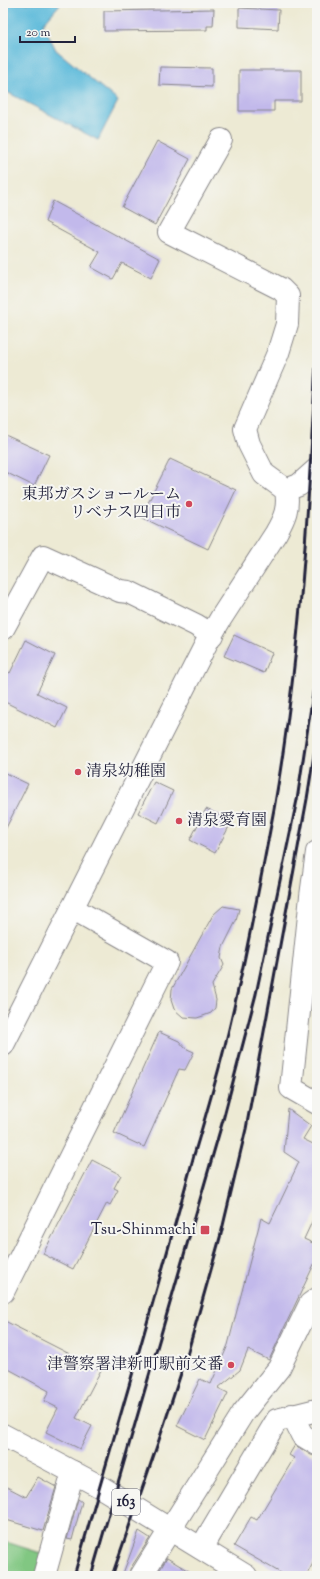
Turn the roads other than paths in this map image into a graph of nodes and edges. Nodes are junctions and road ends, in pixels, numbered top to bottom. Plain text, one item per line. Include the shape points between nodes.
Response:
1 (221, 140) dead end
2 (317, 469) edge
3 (286, 490) junction
4 (3, 629) edge
5 (212, 635) junction
6 (317, 852) edge
7 (314, 898) edge
8 (72, 908) junction
9 (3, 1045) edge
10 (317, 1103) edge
11 (3, 1292) edge
12 (317, 1299) edge
13 (317, 1410) edge
14 (292, 1415) junction
15 (3, 1435) edge
16 (317, 1444) edge
17 (73, 1472) junction
18 (171, 1530) junction
19 (201, 1548) junction
20 (44, 1576) edge
21 (140, 1576) edge
22 (246, 1576) edge

1 - 3 main road via 169,232 282,289 288,296 287,324 278,353 245,429 249,444 264,474
2 - 3 main road via 299,485
3 - 5 main road via 287,507 282,523 220,618
4 - 5 main road via 43,556 120,591 129,592
5 - 8 main road
6 - 7 main road
7 - 10 main road via 291,1088
8 - 9 main road
8 - 11 main road via 167,962
12 - 18 main road via 310,1304 279,1368 243,1413
13 - 14 main road
14 - 16 main road via 302,1435
14 - 19 main road via 277,1420
15 - 17 main road, 163
17 - 18 main road, 163
17 - 20 main road
18 - 19 main road, 163
18 - 21 main road
19 - 22 main road, 163

